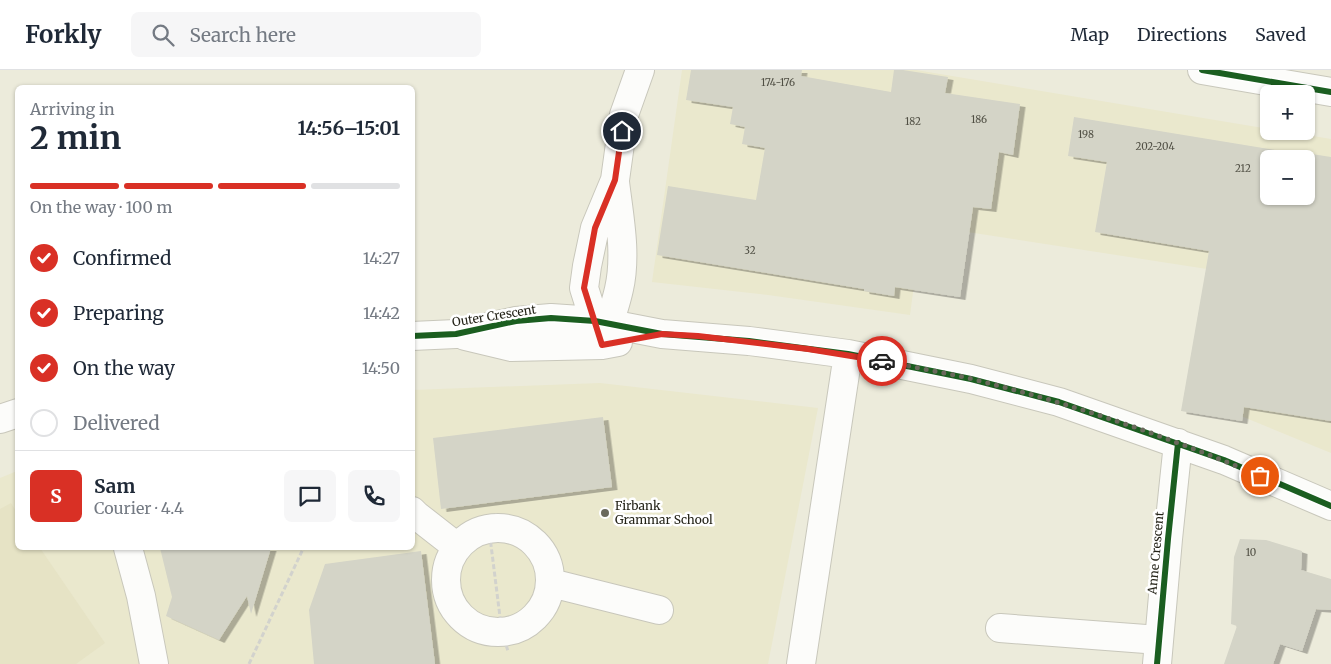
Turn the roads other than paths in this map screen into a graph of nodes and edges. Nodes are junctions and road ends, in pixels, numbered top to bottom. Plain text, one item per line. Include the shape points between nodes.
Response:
1 (619, 70) edge
2 (640, 70) edge
3 (1202, 70) edge
4 (1331, 92) edge
5 (624, 115) junction
6 (602, 328) junction
7 (415, 336) edge
8 (848, 354) junction
9 (15, 414) edge
10 (0, 419) edge
11 (1178, 444) junction
12 (1331, 506) edge
13 (415, 514) edge
14 (457, 548) junction
15 (129, 550) edge
16 (550, 582) junction
17 (659, 610) dead end
18 (1000, 628) dead end
19 (148, 637) junction
20 (1158, 652) edge
21 (132, 664) edge
22 (154, 664) edge
23 (801, 664) edge

1 - 5 street
2 - 5 street
3 - 4 street
5 - 6 street via 615,180 622,233 620,288
6 - 7 street, Outer Crescent via 512,347 456,334
6 - 8 street, Outer Crescent via 749,341
8 - 11 street, Outer Crescent via 971,379 1050,400
8 - 23 street
9 - 10 street
11 - 12 street, Outer Crescent
11 - 20 street, Anne Crescent
13 - 14 street
14 - 16 street via 493,521 533,541 549,567
14 - 16 street via 449,562 448,597 456,612 469,624 505,642 541,611 548,598
15 - 19 street
16 - 17 street
18 - 20 street
19 - 21 street
19 - 22 street

